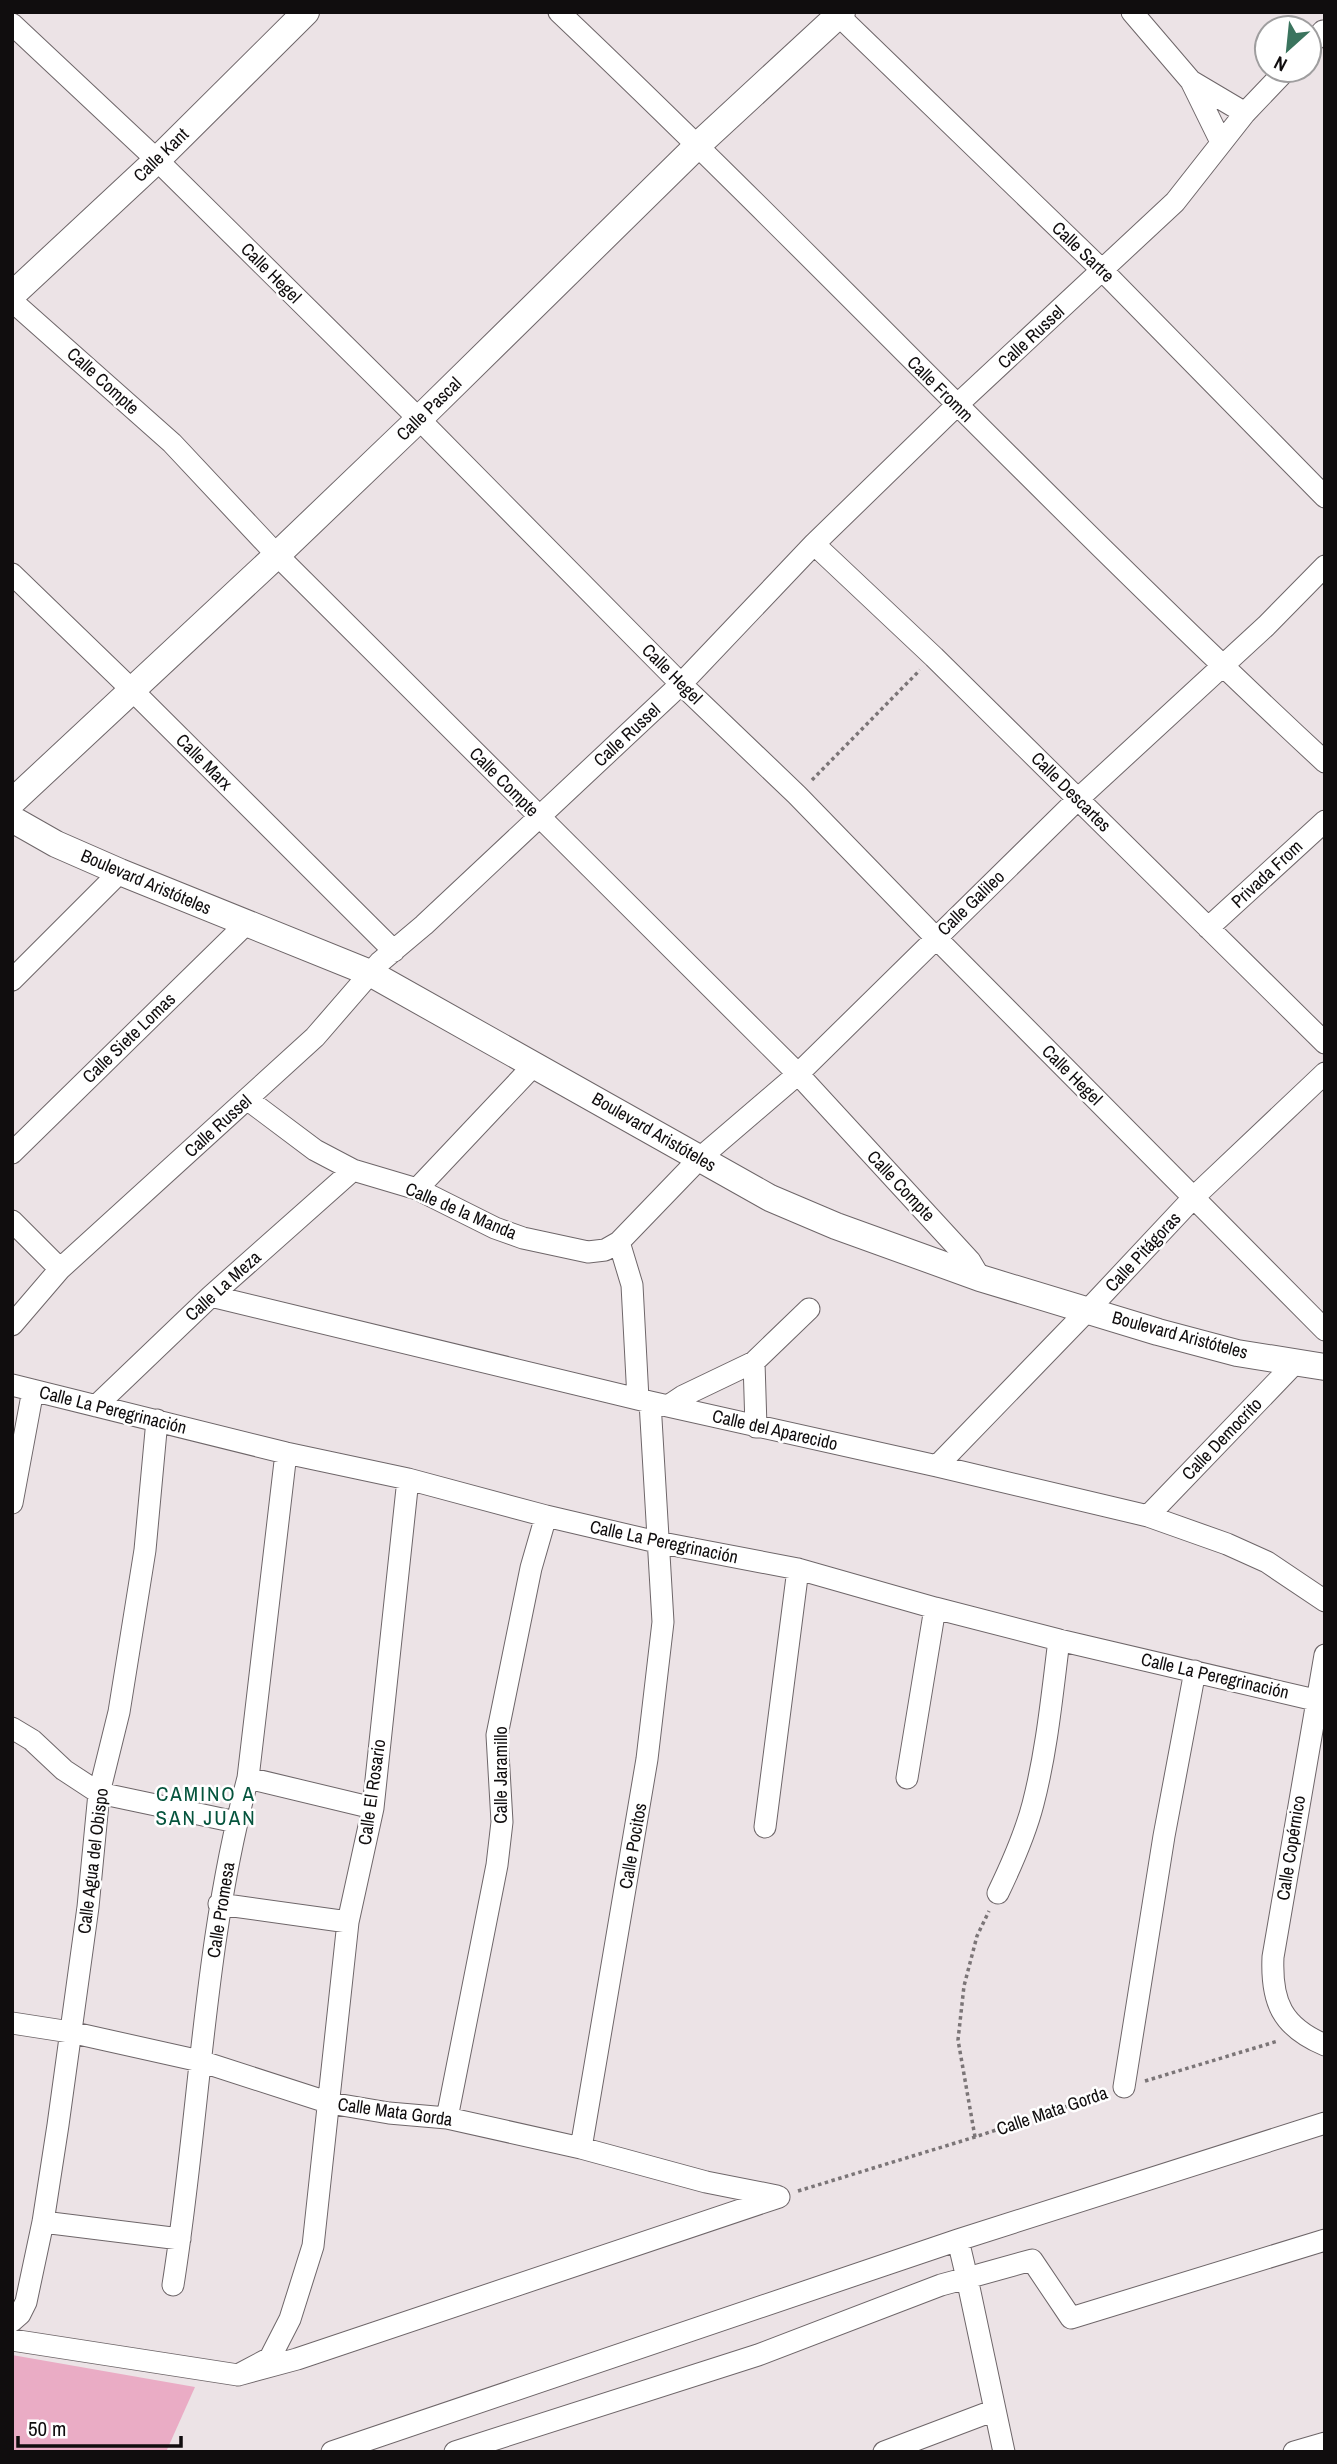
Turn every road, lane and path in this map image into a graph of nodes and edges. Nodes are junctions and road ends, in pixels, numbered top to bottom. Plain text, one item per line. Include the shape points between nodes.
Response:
1 (306, 12) edge
2 (559, 12) edge
3 (1132, 12) edge
4 (838, 13) edge
5 (12, 24) edge
6 (1191, 81) junction
7 (1273, 84) edge
8 (1245, 113) junction
9 (1221, 142) junction
10 (698, 145) junction
11 (157, 160) junction
12 (1103, 271) junction
13 (12, 295) edge
14 (12, 301) edge
15 (957, 405) junction
16 (419, 419) junction
17 (1325, 497) edge
18 (814, 544) junction
19 (277, 555) junction
20 (1325, 566) edge
21 (12, 575) edge
22 (934, 657) junction
23 (1222, 666) junction
24 (681, 684) junction
25 (131, 689) junction
26 (1325, 762) edge
27 (797, 795) junction
28 (1078, 799) junction
29 (12, 802) edge
30 (12, 818) edge
31 (539, 818) junction
32 (1325, 821) edge
33 (120, 873) junction
34 (246, 924) junction
35 (1209, 928) junction
36 (935, 937) junction
37 (394, 951) junction
38 (370, 973) junction
39 (12, 979) edge
40 (1325, 1042) edge
41 (535, 1064) junction
42 (1325, 1073) edge
43 (798, 1074) junction
44 (247, 1099) junction
45 (12, 1153) edge
46 (700, 1158) junction
47 (353, 1170) junction
48 (416, 1189) junction
49 (1194, 1197) junction
50 (12, 1221) edge
51 (619, 1242) junction
52 (60, 1269) junction
53 (981, 1278) junction
54 (211, 1296) junction
55 (809, 1309) dead end
56 (1088, 1310) junction
57 (12, 1325) edge
58 (1325, 1330) edge
59 (754, 1362) junction
60 (1296, 1362) junction
61 (1325, 1367) edge
62 (22, 1388) edge
63 (652, 1402) junction
64 (96, 1406) junction
65 (157, 1420) junction
66 (756, 1427) junction
67 (286, 1453) junction
68 (937, 1466) junction
69 (408, 1479) junction
70 (12, 1503) edge
71 (546, 1516) junction
72 (1148, 1516) junction
73 (657, 1542) junction
74 (798, 1569) junction
75 (1325, 1601) edge
76 (935, 1608) junction
77 (1059, 1640) junction
78 (1325, 1655) edge
79 (1195, 1671) junction
80 (1315, 1700) junction
81 (12, 1728) edge
82 (248, 1778) junction
83 (907, 1778) dead end
84 (99, 1793) junction
85 (373, 1808) junction
86 (236, 1822) junction
87 (765, 1827) dead end
88 (998, 1893) joint
89 (219, 1904) junction
90 (348, 1922) junction
91 (12, 2023) edge
92 (70, 2032) junction
93 (1302, 2034) junction
94 (1325, 2045) edge
95 (200, 2061) junction
96 (1124, 2087) junction
97 (330, 2103) junction
98 (447, 2118) junction
99 (1325, 2123) edge
100 (975, 2137) junction
101 (582, 2148) junction
102 (779, 2197) junction
103 (43, 2222) junction
104 (180, 2239) junction
105 (958, 2240) junction
106 (1325, 2240) edge
107 (967, 2278) junction
108 (173, 2285) dead end
109 (12, 2320) edge
110 (12, 2340) edge
111 (238, 2375) junction
112 (995, 2410) junction
113 (1325, 2443) edge
114 (899, 2449) edge
115 (332, 2452) edge
116 (455, 2452) edge
117 (1004, 2452) edge
118 (1294, 2452) edge

1 - 11 street, Calle Kant
2 - 10 street, Calle Fromm
3 - 6 street
4 - 10 street, Calle Pascal
4 - 12 street, Calle Sartre
5 - 11 street, Calle Hegel
6 - 8 street
6 - 9 street
7 - 8 street, Calle Russel
8 - 9 street, Calle Russel
9 - 12 street, Calle Russel via 1175,202
10 - 15 street, Calle Fromm
10 - 16 street, Calle Pascal
11 - 13 street, Calle Kant
11 - 16 street, Calle Hegel
12 - 15 street, Calle Russel
12 - 17 street, Calle Sartre
14 - 19 street, Calle Compte via 172,443
15 - 18 street, Calle Russel
15 - 23 street, Calle Fromm
16 - 19 street, Calle Pascal
16 - 24 street, Calle Hegel
18 - 22 street, Calle Descartes
18 - 24 street, Calle Russel
19 - 25 street, Calle Pascal
19 - 31 street, Calle Compte
20 - 23 street, Calle Galileo
21 - 25 street, Calle Marx
22 - 27 path
22 - 28 street, Calle Descartes
23 - 26 street, Calle Fromm
23 - 28 street, Calle Galileo
24 - 27 street, Calle Hegel
24 - 31 street, Calle Russel
25 - 29 street, Calle Pascal
25 - 37 street, Calle Marx
27 - 36 street, Calle Hegel
28 - 35 street, Calle Descartes
28 - 36 street, Calle Galileo
30 - 33 street, Boulevard Aristóteles
31 - 37 street, Calle Russel
31 - 43 street, Calle Compte
32 - 35 street, Privada From
33 - 34 street, Boulevard Aristóteles
33 - 39 street
34 - 38 street, Boulevard Aristóteles
34 - 45 street, Calle Siete Lomas
35 - 40 street, Calle Descartes
36 - 43 street, Calle Galileo
36 - 49 street, Calle Hegel
37 - 38 street, Calle Russel
38 - 41 street, Boulevard Aristóteles
38 - 44 street, Calle Russel via 315,1037
41 - 46 street, Boulevard Aristóteles
41 - 48 street
42 - 49 street, Calle Pitágoras
43 - 46 street, Calle Galileo
43 - 53 street, Calle Compte
44 - 47 street, Calle de la Manda via 315,1150
44 - 52 street, Calle Russel
46 - 51 street, Calle Galileo
46 - 53 street, Boulevard Aristóteles via 781,1203
47 - 48 street, Calle de la Manda
47 - 54 street, Calle La Meza
48 - 51 street, Calle de la Manda via 523,1238 588,1252
49 - 56 street, Calle Pitágoras
49 - 58 street, Calle Hegel
50 - 52 street
51 - 63 street via 632,1285
52 - 57 street, Calle Russel
53 - 56 street, Boulevard Aristóteles
54 - 63 street, Calle del Aparecido
54 - 64 street, Calle La Meza
55 - 59 street
56 - 60 street, Boulevard Aristóteles via 1237,1353
56 - 68 street, Calle Pitágoras
59 - 63 street via 683,1396
59 - 66 street
60 - 61 street, Boulevard Aristóteles
60 - 72 street, Calle Democrito
62 - 64 street, Calle La Peregrinación
62 - 70 street
63 - 66 street, Calle del Aparecido
63 - 73 street
64 - 65 street, Calle La Peregrinación
65 - 67 street, Calle La Peregrinación
65 - 84 street, Calle Agua del Obispo via 145,1550 119,1712
66 - 68 street, Calle del Aparecido
67 - 69 street, Calle La Peregrinación
67 - 82 street, Calle Promesa
68 - 72 street, Calle del Aparecido
69 - 71 street, Calle La Peregrinación
69 - 85 street, Calle El Rosario
71 - 73 street, Calle La Peregrinación
71 - 98 street, Calle Jaramillo via 497,1735 502,1822 497,1865
72 - 75 street, Calle del Aparecido via 1267,1562
73 - 74 street, Calle La Peregrinación
73 - 101 street, Calle Pocitos via 663,1622 655,1707
74 - 76 street, Calle La Peregrinación
74 - 87 street
76 - 77 street, Calle La Peregrinación
76 - 83 street
77 - 79 street, Calle La Peregrinación
77 - 88 street via 1033,1805
78 - 80 street, Calle Copérnico
79 - 80 street, Calle La Peregrinación
79 - 96 street
80 - 93 street, Calle Copérnico via 1273,1956 1272,1982 1278,2006
81 - 84 street
82 - 85 street
82 - 86 street, Calle Promesa
84 - 86 street
84 - 92 street, Calle Agua del Obispo
85 - 90 street, Calle El Rosario
86 - 89 street, Calle Promesa
88 - 100 path via 977,1936 964,1986 958,2040
89 - 90 street
89 - 95 street, Calle Promesa
90 - 97 street, Calle El Rosario
91 - 92 street, Calle Mata Gorda
92 - 95 street, Calle Mata Gorda
92 - 103 street, Calle Agua del Obispo
93 - 94 street
93 - 96 path, Calle Mata Gorda
95 - 97 street, Calle Mata Gorda
95 - 104 street, Calle Promesa
96 - 100 path, Calle Mata Gorda
97 - 98 street, Calle Mata Gorda
97 - 111 street, Calle El Rosario via 313,2246 290,2319 270,2357
98 - 101 street, Calle Mata Gorda
99 - 105 street
100 - 102 path, Calle Mata Gorda
101 - 102 street, Calle Mata Gorda
102 - 111 street
103 - 104 street
103 - 109 street, Calle Agua del Obispo via 26,2302
104 - 108 street, Calle Promesa
105 - 107 street
105 - 115 street
106 - 107 street via 1072,2318 1032,2260
107 - 112 street
107 - 116 street via 758,2355
110 - 111 street
112 - 114 street
112 - 117 street
113 - 118 street

